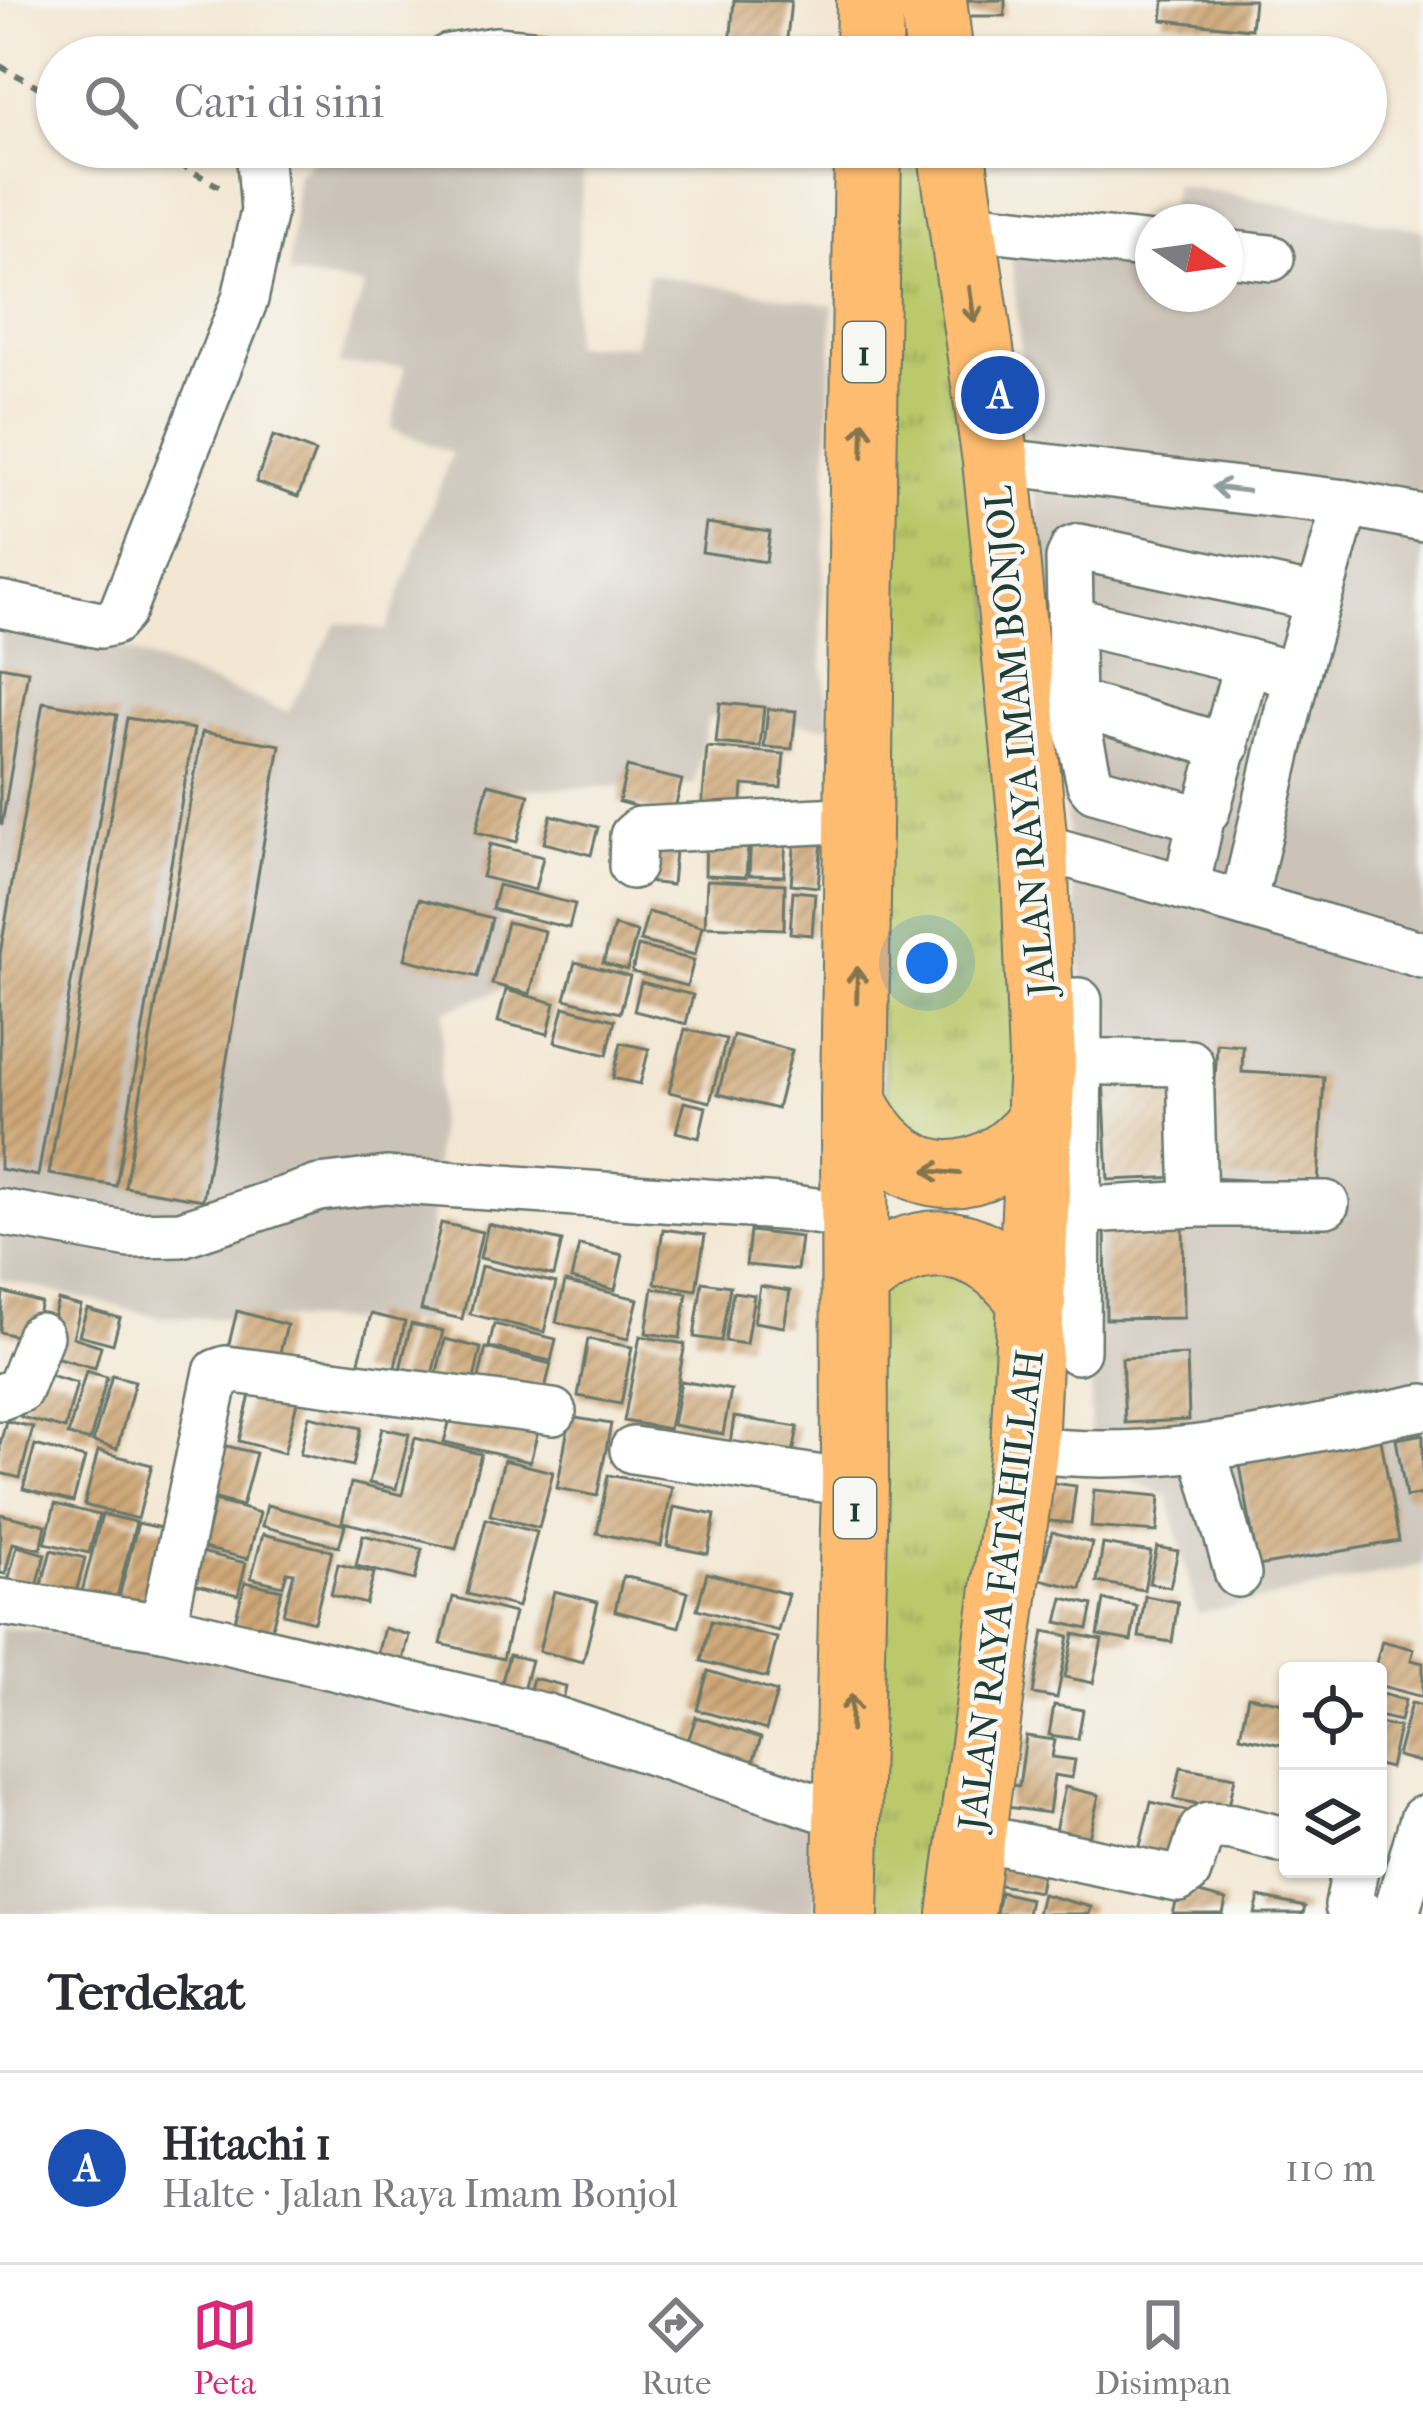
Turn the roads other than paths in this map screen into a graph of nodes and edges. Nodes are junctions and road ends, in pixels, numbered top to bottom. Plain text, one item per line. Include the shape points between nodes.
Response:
1 (870, 0) edge
2 (933, 0) edge
3 (869, 36) edge
4 (937, 36) edge
5 (261, 168) edge
6 (868, 168) edge
7 (954, 168) edge
8 (961, 225) junction
9 (1135, 244) edge
10 (1243, 256) edge
11 (1271, 258) dead end
12 (996, 461) junction
13 (1346, 503) junction
14 (1423, 518) edge
15 (1316, 598) junction
16 (0, 604) edge
17 (1070, 620) junction
18 (1246, 662) junction
19 (1296, 676) junction
20 (1072, 702) junction
21 (1226, 747) junction
22 (1202, 815) junction
23 (860, 819) junction
24 (1034, 845) junction
25 (632, 866) dead end
26 (1186, 888) junction
27 (1243, 904) junction
28 (1423, 955) edge
29 (1050, 1061) junction
30 (854, 1102) junction
31 (1194, 1204) junction
32 (1326, 1204) dead end
33 (1059, 1211) junction
34 (0, 1213) edge
35 (856, 1217) junction
36 (856, 1282) junction
37 (1032, 1302) junction
38 (40, 1336) dead end
39 (1077, 1351) dead end
40 (0, 1397) edge
41 (1423, 1406) edge
42 (553, 1412) dead end
43 (1024, 1449) junction
44 (633, 1450) dead end
45 (1203, 1450) junction
46 (855, 1484) junction
47 (1238, 1574) dead end
48 (0, 1602) edge
49 (163, 1627) junction
50 (850, 1818) junction
51 (1423, 1819) edge
52 (971, 1836) junction
53 (1279, 1839) edge
54 (1353, 1878) edge
55 (845, 1914) edge
56 (961, 1914) edge
57 (1363, 1914) edge
58 (1396, 1914) edge

1 - 3 highway
2 - 4 highway
5 - 16 street via 264,211 245,299 122,612 100,625
23 -> 6 highway, 1
7 - 8 highway, JALAN RAYA IMAM BONJOL
8 - 9 street
8 -> 12 highway, JALAN RAYA IMAM BONJOL
10 - 11 street
13 -> 12 street
12 - 24 highway, JALAN RAYA IMAM BONJOL
13 - 14 street
13 - 15 street
15 - 17 street via 1079,547 1069,559
15 - 19 street
17 - 18 street
17 - 20 street
18 - 19 street
18 - 21 street
19 - 27 street
20 - 21 street
20 - 22 street via 1094,789
21 - 22 street
22 - 26 street
23 - 25 street via 640,830
30 -> 23 highway, 1
24 - 26 street
24 - 29 highway, JALAN RAYA IMAM BONJOL
26 - 27 street
27 - 28 street
29 -> 30 highway via 1018,1149 957,1175 893,1157
29 - 31 street via 1190,1063
29 - 33 highway, JALAN RAYA FATAHILLAH
30 - 35 highway, 1
31 - 32 street
31 - 33 street
33 - 37 highway, JALAN RAYA FATAHILLAH
33 - 39 street
34 - 35 street via 130,1235 181,1234 319,1188 386,1180
35 - 36 highway, 1
36 - 37 highway via 878,1261 934,1243 992,1258
36 - 46 highway, 1
37 - 43 highway, JALAN RAYA FATAHILLAH
38 - 40 street via 19,1390
41 - 45 street
42 - 49 street via 217,1372
43 - 45 street
43 - 52 highway, JALAN RAYA FATAHILLAH
44 - 46 street
45 - 47 street
50 -> 46 highway, 1
48 - 49 street
49 - 50 street via 548,1717
50 - 55 highway, 1
51 - 58 street
52 - 53 street via 1178,1879 1209,1825
52 - 56 highway, JALAN RAYA FATAHILLAH
54 - 57 street via 1348,1906

